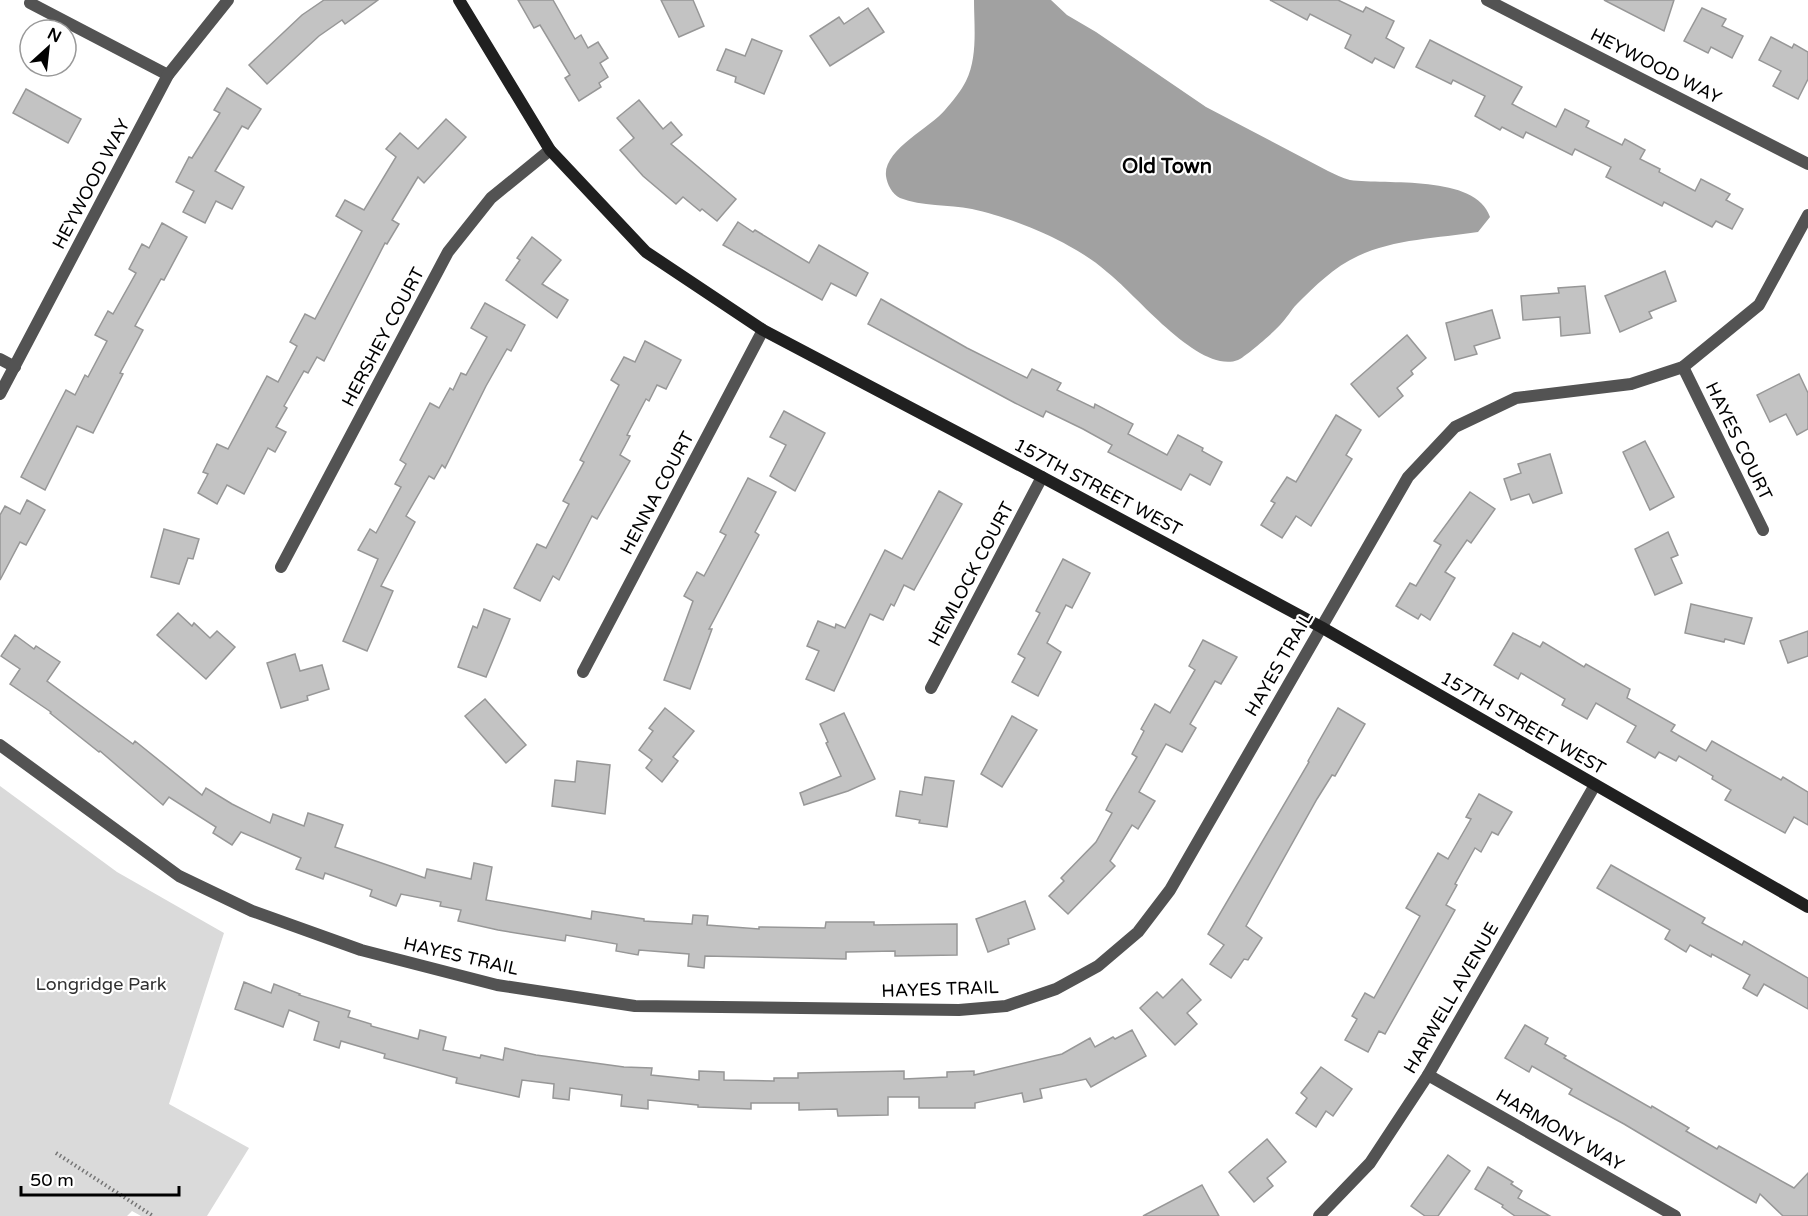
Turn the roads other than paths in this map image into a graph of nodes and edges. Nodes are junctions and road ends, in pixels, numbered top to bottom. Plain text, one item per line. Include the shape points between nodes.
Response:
1 (228, 0) edge
2 (459, 0) edge
3 (1487, 0) edge
4 (30, 3) dead end
5 (168, 75) junction
6 (550, 150) junction
7 (1808, 164) edge
8 (1808, 215) edge
9 (763, 330) junction
10 (0, 359) edge
11 (15, 367) junction
12 (1683, 367) junction
13 (0, 394) edge
14 (1042, 477) junction
15 (1763, 530) dead end
16 (281, 567) dead end
17 (1321, 627) junction
18 (583, 672) dead end
19 (931, 688) dead end
20 (0, 745) edge
21 (1594, 785) junction
22 (1808, 908) edge
23 (1428, 1075) junction
24 (1319, 1216) edge
25 (1675, 1216) edge

1 - 5 street, HEYWOOD WAY
2 - 6 street, 157TH STREET WEST
3 - 7 street, HEYWOOD WAY
4 - 5 street
5 - 11 street, HEYWOOD WAY
6 - 9 street, 157TH STREET WEST via 646,252
6 - 16 street, HERSHEY COURT via 491,198 448,252
8 - 12 street, HAYES TRAIL via 1759,305
9 - 14 street, 157TH STREET WEST
9 - 18 street, HENNA COURT
10 - 11 street
11 - 13 street, HEYWOOD WAY
12 - 15 street, HAYES COURT
12 - 17 street, HAYES TRAIL via 1631,384 1516,398 1455,427 1408,477
14 - 17 street, 157TH STREET WEST
14 - 19 street, HEMLOCK COURT
17 - 20 street, HAYES TRAIL via 1170,890 1138,932 1098,966 1056,989 1006,1006 958,1010 635,1006 497,986 361,950 252,911 179,876
17 - 21 street, 157TH STREET WEST
21 - 22 street, 157TH STREET WEST
21 - 23 street, HARWELL AVENUE
23 - 24 street, HARWELL AVENUE via 1370,1163
23 - 25 street, HARMONY WAY

